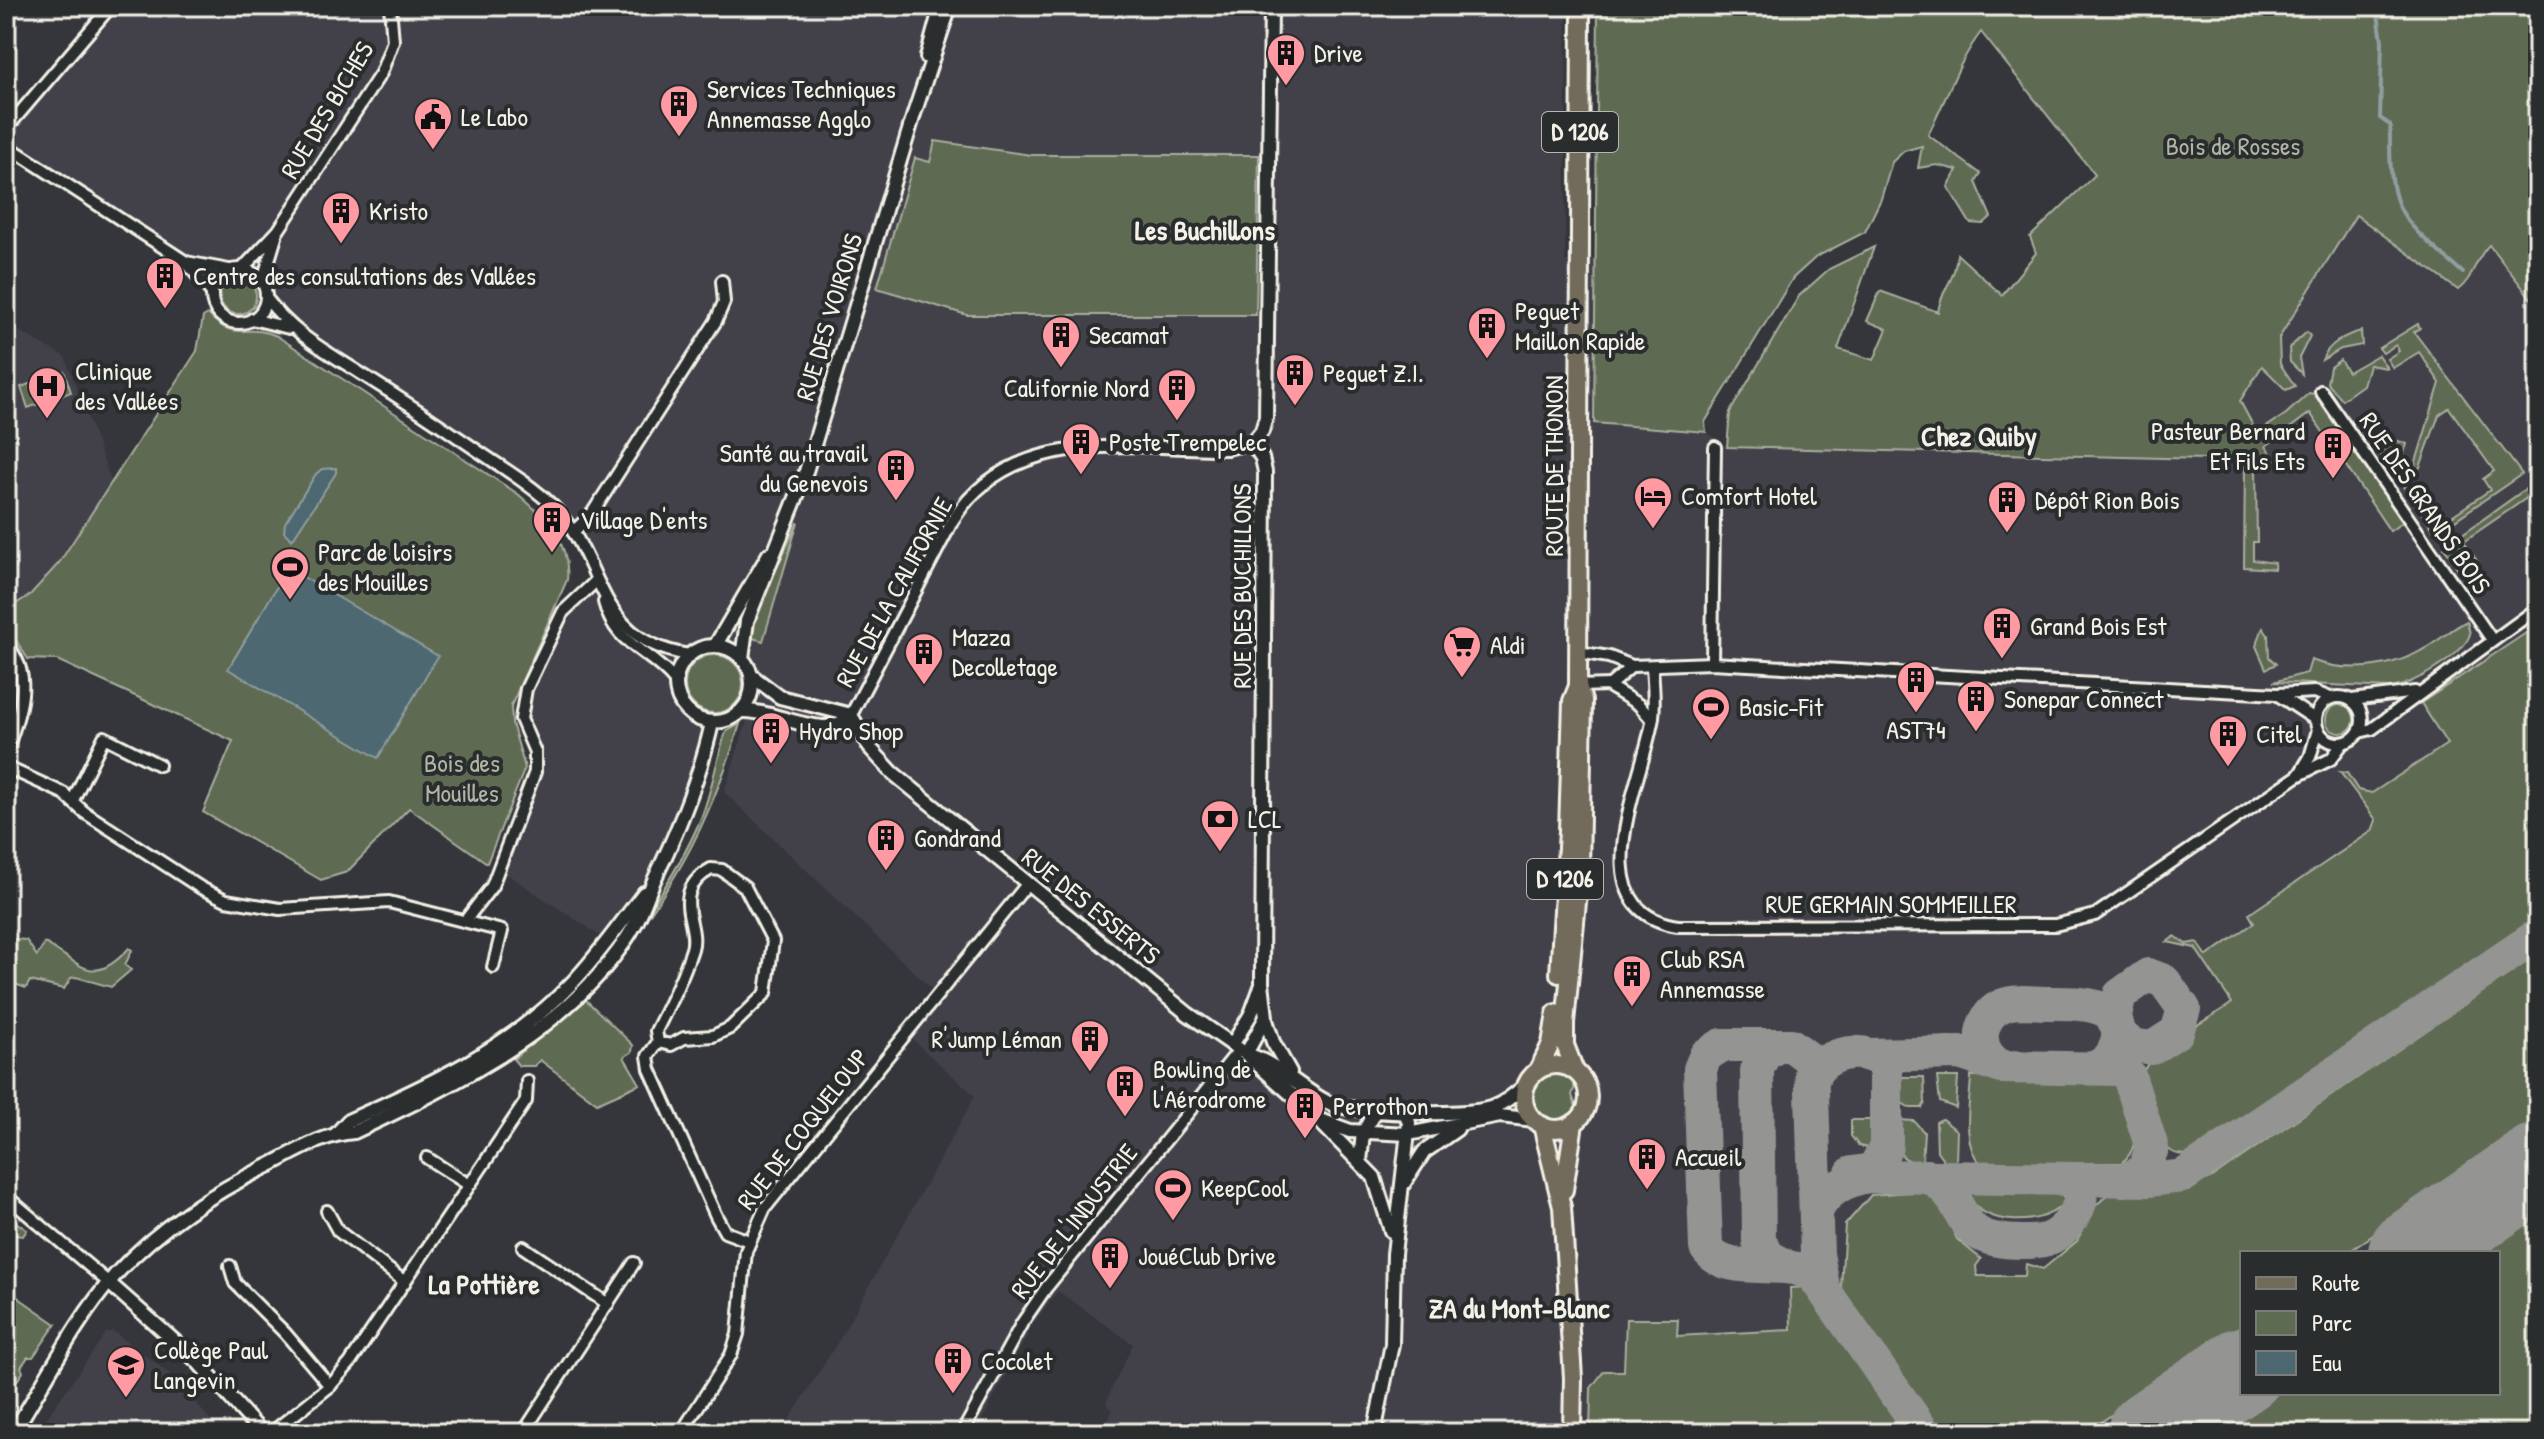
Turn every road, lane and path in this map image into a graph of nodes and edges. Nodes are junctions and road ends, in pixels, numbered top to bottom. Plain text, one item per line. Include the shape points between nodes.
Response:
1 (111, 6) edge
2 (390, 6) edge
3 (941, 6) edge
4 (950, 6) edge
5 (1271, 6) edge
6 (1581, 6) edge
7 (914, 114) junction
8 (6, 129) edge
9 (6, 145) edge
10 (278, 231) junction
11 (186, 262) junction
12 (242, 269) junction
13 (229, 270) junction
14 (722, 281) dead end
15 (262, 283) junction
16 (212, 293) junction
17 (266, 298) junction
18 (252, 319) junction
19 (289, 328) junction
20 (2321, 391) dead end
21 (1252, 443) junction
22 (1715, 447) dead end
23 (783, 531) junction
24 (573, 532) junction
25 (596, 581) junction
26 (602, 596) junction
27 (2538, 608) edge
28 (2492, 640) junction
29 (6, 644) edge
30 (715, 646) junction
31 (1578, 652) junction
32 (689, 655) junction
33 (742, 658) junction
34 (1712, 663) junction
35 (1632, 666) junction
36 (1652, 667) junction
37 (752, 676) junction
38 (675, 681) junction
39 (1607, 685) junction
40 (1578, 686) junction
41 (2424, 688) junction
42 (2277, 694) junction
43 (2330, 698) junction
44 (2352, 700) junction
45 (742, 711) junction
46 (851, 715) junction
47 (1652, 720) junction
48 (712, 723) junction
49 (2317, 725) junction
50 (2359, 732) junction
51 (2343, 743) junction
52 (6, 752) edge
53 (159, 765) dead end
54 (6, 767) edge
55 (2299, 775) junction
56 (73, 800) junction
57 (1028, 883) junction
58 (465, 921) junction
59 (493, 967) dead end
60 (1262, 983) junction
61 (1266, 1017) junction
62 (658, 1042) junction
63 (1239, 1050) junction
64 (1539, 1069) junction
65 (1575, 1071) junction
66 (527, 1081) dead end
67 (1296, 1081) junction
68 (1526, 1085) junction
69 (1375, 1111) junction
70 (1405, 1111) junction
71 (1308, 1112) junction
72 (1467, 1123) junction
73 (1539, 1123) junction
74 (1574, 1123) junction
75 (1363, 1133) junction
76 (1408, 1134) junction
77 (427, 1158) dead end
78 (1360, 1161) junction
79 (469, 1185) junction
80 (1399, 1194) junction
81 (6, 1196) edge
82 (1562, 1207) junction
83 (327, 1211) dead end
84 (749, 1241) junction
85 (523, 1247) dead end
86 (1394, 1254) junction
87 (634, 1263) dead end
88 (230, 1266) dead end
89 (405, 1282) junction
90 (109, 1283) junction
91 (608, 1304) junction
92 (330, 1386) junction
93 (13, 1433) edge
94 (262, 1433) edge
95 (271, 1433) edge
96 (523, 1433) edge
97 (681, 1433) edge
98 (962, 1433) edge
99 (1374, 1433) edge
100 (1572, 1433) edge

1 - 8 street
2 - 10 street, RUE DES BICHES via 393,41 381,73
3 - 7 street, RUE DES VOIRONS
4 - 7 street, RUE DES VOIRONS
5 - 21 street via 1266,417
6 - 31 main road, ROUTE DE THONON / D 1206
7 - 23 street, RUE DES VOIRONS via 807,468
9 - 11 street
10 - 12 street, RUE DES BICHES
10 - 15 street, RUE DES BICHES
11 - 13 street
11 - 16 street
12 - 13 street
12 - 15 street
13 - 16 street
14 - 24 street via 724,302 716,321 591,515
15 - 17 street
16 - 18 street via 223,318 237,323
17 - 18 street
17 - 19 street
18 - 19 street
19 - 24 street via 518,478 554,507
20 - 28 street, RUE DES GRANDS BOIS
21 - 46 street, RUE DE LA CALIFORNIE via 1227,449 1064,449 1025,459 995,475 953,520
21 - 60 street, RUE DES BUCHILLONS via 1265,472
22 - 34 street
23 - 30 street, RUE DES VOIRONS
23 - 33 street, RUE DES VOIRONS via 747,621
24 - 25 street
25 - 26 street
25 - 58 street via 563,612 526,689 521,719 536,769 498,872
26 - 32 street via 644,640 667,652
26 - 38 street via 615,630
27 - 28 street, RUE GERMAIN SOMMEILLER
28 - 41 street, RUE GERMAIN SOMMEILLER
29 - 52 street via 24,684
30 - 32 street
30 - 33 street
31 - 35 street, RUE GERMAIN SOMMEILLER
31 - 40 main road, ROUTE DE THONON / D 1206
32 - 38 street
33 - 37 street
34 - 36 street, RUE GERMAIN SOMMEILLER
34 - 42 street, RUE GERMAIN SOMMEILLER
35 - 36 street, RUE GERMAIN SOMMEILLER
35 - 39 street
36 - 47 street, RUE GERMAIN SOMMEILLER
37 - 45 street via 751,695
37 - 46 street via 774,695
38 - 48 street via 681,706
39 - 40 street
39 - 47 street
40 - 64 main road, ROUTE DE THONON / D 1206 via 1572,701 1555,1026
40 - 65 main road, ROUTE DE THONON / D 1206 via 1583,701 1581,864 1565,1023 1565,1045
41 - 44 street, RUE GERMAIN SOMMEILLER via 2395,697
41 - 50 street, RUE GERMAIN SOMMEILLER via 2372,729
42 - 43 street, RUE GERMAIN SOMMEILLER via 2315,692
42 - 49 street
43 - 44 street, RUE GERMAIN SOMMEILLER
43 - 49 street via 2320,707
44 - 50 street via 2362,715
45 - 46 street via 766,711 827,729 842,725
45 - 48 street
46 - 57 street, RUE DES ESSERTS via 881,762
47 - 55 street, RUE GERMAIN SOMMEILLER via 1621,875 1640,908 1678,926 2070,924 2115,902
48 - 90 street via 689,807 637,921 576,995 492,1062 437,1093 354,1132 337,1133 206,1200
49 - 51 street via 2330,742
49 - 55 street via 2310,757
50 - 51 street, RUE GERMAIN SOMMEILLER
51 - 55 street, RUE GERMAIN SOMMEILLER via 2331,759
53 - 56 street via 104,737
54 - 56 street
56 - 58 street via 201,888 237,903 294,909 379,901
57 - 63 street, RUE DES ESSERTS
57 - 84 street, RUE DE COQUELOUP via 782,1184
58 - 59 street via 502,931
60 - 61 street, RUE DES BUCHILLONS
60 - 63 street, RUE DES BUCHILLONS
61 - 63 street via 1262,1029
61 - 67 street, RUE DES BUCHILLONS via 1277,1050
62 - 62 street via 656,1031 693,945 689,897 701,877 720,869 745,887 773,941 766,993 730,1028 713,1036 684,1038 671,1045
62 - 84 street via 648,1056 650,1069 716,1216 725,1232
63 - 67 street, RUE DES ESSERTS via 1268,1061
63 - 71 street, RUE DES ESSERTS
63 - 98 street, RUE DE L'INDUSTRIE via 1046,1288
64 - 65 main road via 1558,1065
64 - 68 main road
65 - 74 main road via 1588,1098
66 - 79 street via 526,1101
67 - 69 street, RUE DES ESSERTS via 1326,1102
68 - 70 street, RUE DES ESSERTS via 1485,1110
68 - 73 main road via 1525,1104
69 - 70 street, RUE DES ESSERTS
69 - 75 street
70 - 76 street
71 - 75 street, RUE DES ESSERTS via 1333,1127
71 - 78 street
72 - 73 street, RUE DES ESSERTS via 1505,1116
72 - 76 street, RUE DES ESSERTS
72 - 80 street via 1424,1152
73 - 74 main road via 1556,1128
73 - 82 main road
74 - 82 main road
75 - 76 street, RUE DES ESSERTS
75 - 78 street
76 - 80 street
77 - 79 street
78 - 86 street via 1381,1191
79 - 89 street
80 - 86 street
81 - 90 street
82 - 100 main road
83 - 89 street via 338,1231
84 - 97 street, RUE DE COQUELOUP via 735,1345
85 - 91 street
86 - 99 street via 1392,1344
87 - 91 street
88 - 92 street via 235,1283
89 - 92 street
90 - 93 street
90 - 94 street via 197,1361
91 - 96 street
92 - 95 street

